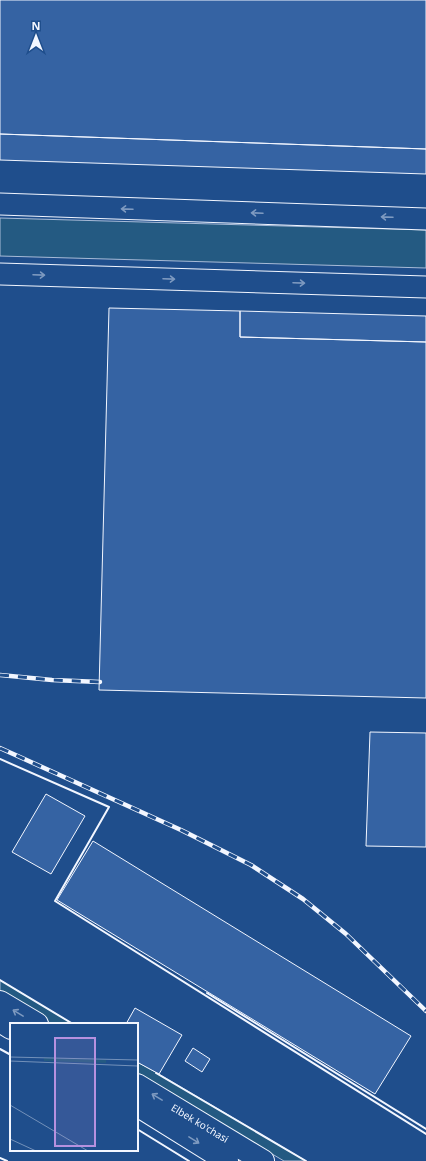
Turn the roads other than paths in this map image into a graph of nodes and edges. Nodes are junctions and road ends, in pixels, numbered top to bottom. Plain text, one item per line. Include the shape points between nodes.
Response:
1 (0, 204) edge
2 (426, 219) edge
3 (0, 274) edge
4 (426, 287) edge
5 (0, 1002) edge
6 (0, 1021) edge
7 (35, 1023) edge
8 (10, 1027) edge
9 (138, 1086) edge
10 (138, 1106) edge
11 (227, 1161) edge
12 (262, 1161) edge

2 -> 1 lane
3 -> 4 lane
7 -> 5 main road
6 - 8 main road
12 -> 9 main road, Elbek ko'chasi
10 -> 11 main road, Elbek ko'chasi

